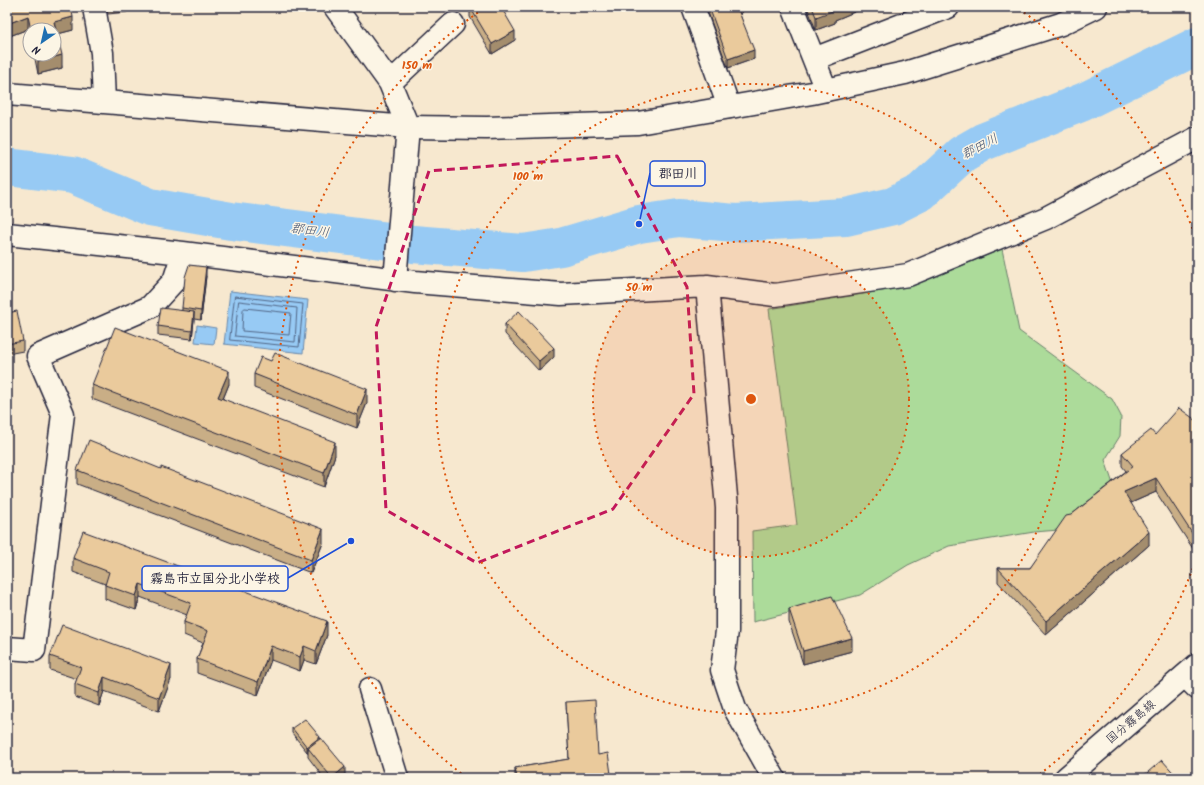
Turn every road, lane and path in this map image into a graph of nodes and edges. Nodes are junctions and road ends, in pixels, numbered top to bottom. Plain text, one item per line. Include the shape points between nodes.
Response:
1 (94, 7) edge
2 (335, 7) edge
3 (693, 7) edge
4 (793, 7) edge
5 (948, 7) edge
6 (1096, 7) edge
7 (453, 24) dead end
8 (814, 59) junction
9 (390, 83) junction
10 (826, 90) junction
11 (7, 94) edge
12 (104, 102) junction
13 (729, 107) junction
14 (407, 132) junction
15 (1197, 138) edge
16 (7, 234) edge
17 (183, 252) junction
18 (395, 275) junction
19 (707, 286) junction
20 (7, 648) edge
21 (1193, 677) edge
22 (370, 689) dead end
23 (397, 778) edge
24 (774, 778) edge
25 (1066, 778) edge

1 - 12 street via 102,53
2 - 9 street
3 - 13 street
4 - 8 street
5 - 8 street
6 - 10 street via 1061,24 905,73
7 - 9 street
8 - 10 street
9 - 14 street
10 - 13 street
11 - 12 street
12 - 14 street
13 - 14 street via 638,123
14 - 18 street
15 - 19 street via 1046,218 908,276 775,295
16 - 17 street
17 - 18 street
17 - 20 street via 174,281 150,307 38,356 63,414 34,650
18 - 19 street via 561,294
19 - 24 street via 727,508 727,632 722,670 735,709
21 - 25 street, 国分霧島線
22 - 23 street

